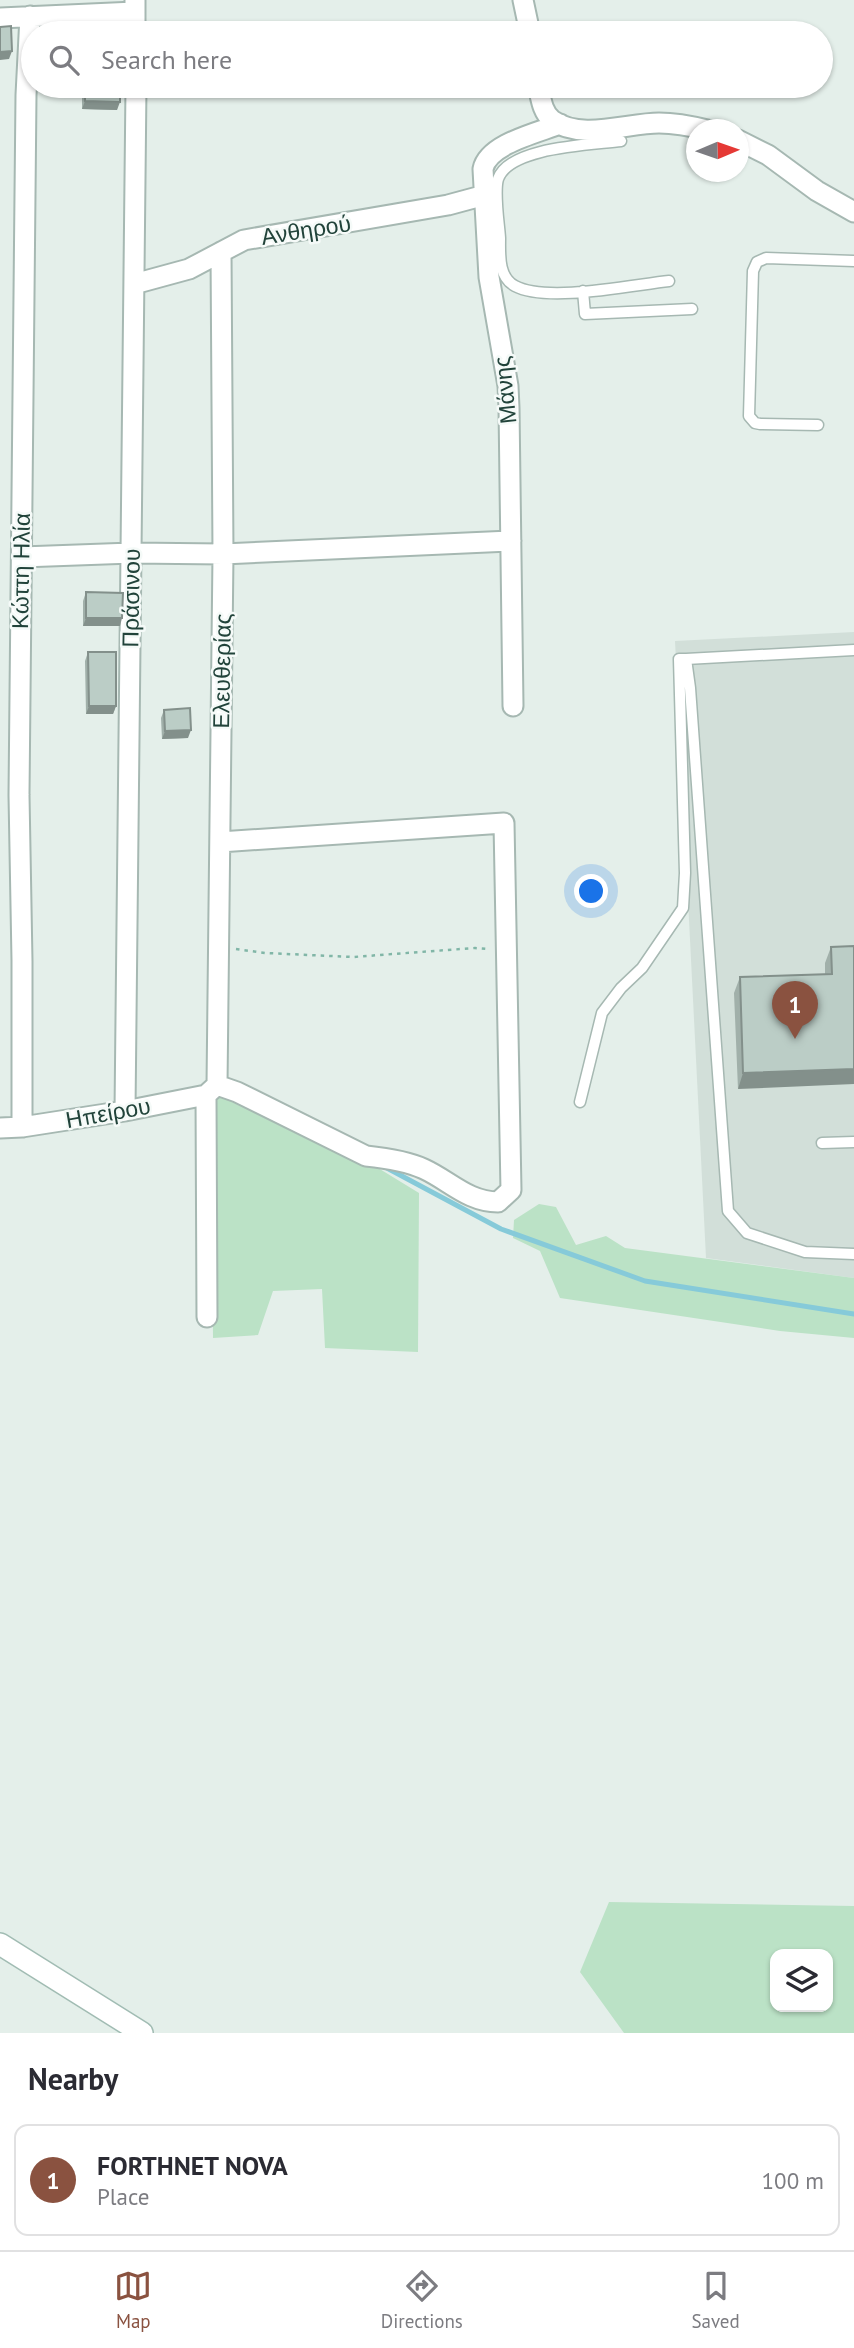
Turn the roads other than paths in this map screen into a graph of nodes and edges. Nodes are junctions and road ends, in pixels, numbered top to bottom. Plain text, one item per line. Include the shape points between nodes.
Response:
1 (523, 0) edge
2 (135, 6) edge
3 (30, 16) junction
4 (0, 18) edge
5 (30, 21) edge
6 (527, 21) edge
7 (26, 98) edge
8 (136, 98) edge
9 (541, 98) edge
10 (560, 124) junction
11 (686, 127) edge
12 (621, 141) dead end
13 (749, 146) edge
14 (491, 188) junction
15 (854, 212) edge
16 (221, 251) junction
17 (854, 261) edge
18 (669, 281) dead end
19 (134, 284) junction
20 (583, 291) junction
21 (691, 309) dead end
22 (818, 425) dead end
23 (511, 541) junction
24 (132, 554) junction
25 (223, 554) junction
26 (22, 557) junction
27 (854, 650) edge
28 (685, 659) junction
29 (513, 706) dead end
30 (220, 842) junction
31 (212, 1090) junction
32 (580, 1102) dead end
33 (125, 1111) junction
34 (22, 1127) junction
35 (0, 1128) edge
36 (854, 1142) edge
37 (822, 1143) dead end
38 (854, 1254) edge
39 (207, 1317) dead end
40 (0, 1944) edge
41 (142, 2033) edge

1 - 6 street
2 - 3 street
3 - 4 street
3 - 5 street, Κώττη Ηλία
7 - 26 street, Κώττη Ηλία
8 - 19 street, Πράσινου
9 - 10 street via 543,108
10 - 11 street, Μάνης via 584,129 660,123
10 - 14 street, Μάνης via 491,153 483,169
12 - 14 lane via 518,158 505,167
13 - 15 street
14 - 16 street, Ανθηρού via 448,205 253,238
14 - 20 lane via 501,268 513,285 531,291
14 - 23 street, Μάνης via 489,277 508,386
16 - 19 street, Ανθηρού via 189,269
16 - 25 street, Ελευθερίας
17 - 22 lane via 766,258 757,262 753,271 748,416 760,424
18 - 20 lane
19 - 24 street, Πράσινου
20 - 21 lane via 585,314
23 - 25 street
23 - 29 street, Μάνης
24 - 25 street
24 - 26 street
24 - 33 street, Πράσινου
25 - 30 street, Ελευθερίας
26 - 34 street, Κώττη Ηλία
27 - 28 lane
28 - 32 lane via 679,659 683,908 642,968 602,1013
28 - 38 lane via 728,1211 747,1233 804,1252
30 - 31 street, Ελευθερίας
30 - 31 street via 504,823 511,1190 498,1202 485,1202 424,1168 366,1156 237,1092
31 - 33 street, Ηπείρου
31 - 39 street, Ελευθερίας
33 - 34 street, Ηπείρου
34 - 35 street, Ηπείρου
36 - 37 lane
40 - 41 street

